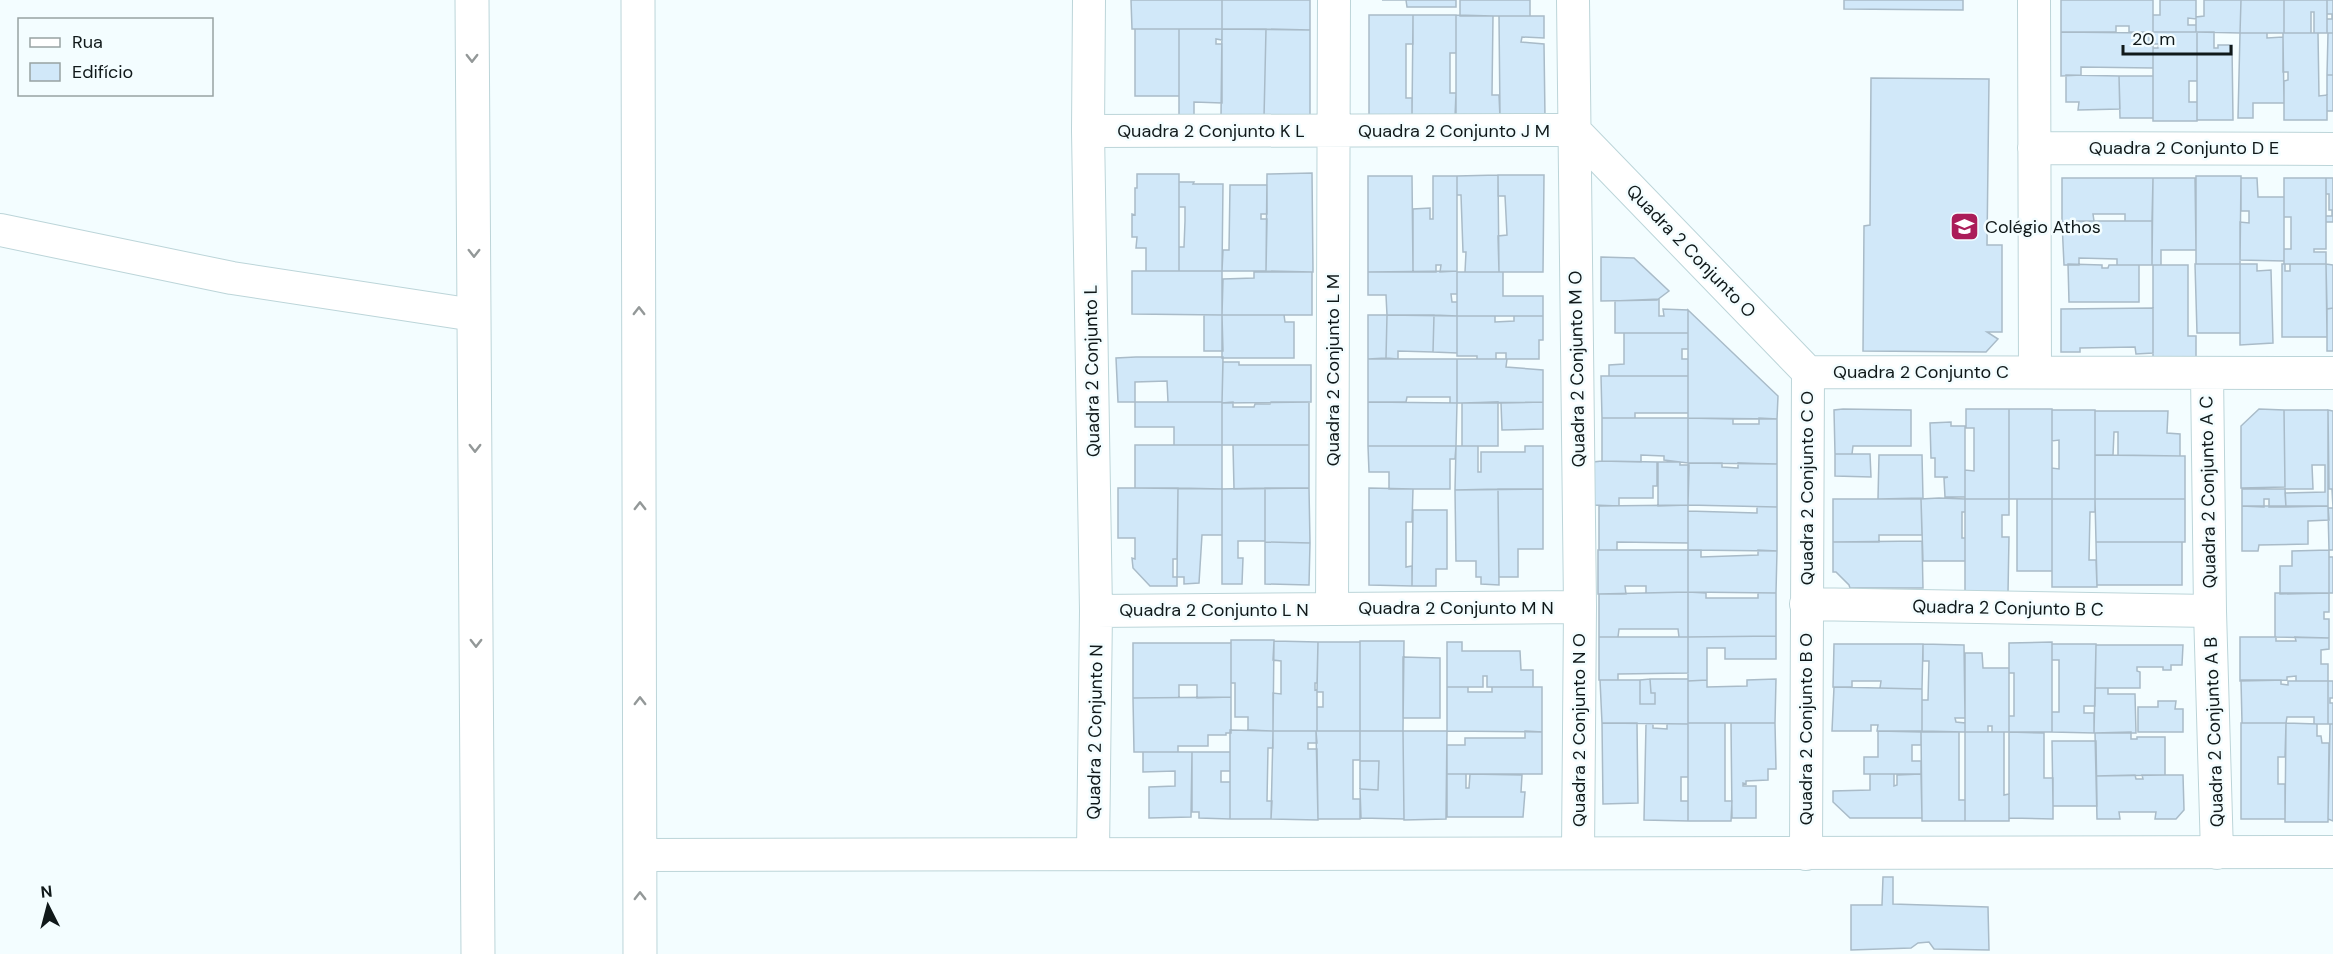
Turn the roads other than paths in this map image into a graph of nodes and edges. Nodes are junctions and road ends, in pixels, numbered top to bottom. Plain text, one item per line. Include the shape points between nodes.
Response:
1 (472, 0) edge
2 (638, 0) edge
3 (1089, 0) edge
4 (1334, 0) edge
5 (1573, 0) edge
6 (2034, 0) edge
7 (1575, 130) junction
8 (1088, 131) junction
9 (1334, 131) junction
10 (2034, 148) junction
11 (2333, 148) edge
12 (0, 230) edge
13 (474, 315) junction
14 (1808, 372) junction
15 (2035, 372) junction
16 (2207, 373) junction
17 (2333, 374) edge
18 (1806, 604) junction
19 (1580, 608) junction
20 (1332, 609) junction
21 (1096, 611) junction
22 (2210, 611) junction
23 (1093, 852) junction
24 (2333, 852) edge
25 (1578, 853) junction
26 (2217, 853) junction
27 (1806, 854) junction
28 (640, 855) junction
29 (478, 954) edge
30 (640, 954) edge

1 -> 13 highway
28 -> 2 highway
3 - 8 street, Quadra 2 Conjunto L
4 - 9 street, Quadra 2 Conjunto L M
5 - 7 street, Quadra 2 Conjunto M O
6 - 10 street
7 - 9 street, Quadra 2 Conjunto J M
7 - 14 street, Quadra 2 Conjunto O
7 - 19 street, Quadra 2 Conjunto M O
8 - 9 street, Quadra 2 Conjunto K L
8 - 21 street, Quadra 2 Conjunto L
9 - 20 street, Quadra 2 Conjunto L M
10 - 11 street, Quadra 2 Conjunto D E
10 - 15 street
12 - 13 street via 232,278
13 -> 29 highway
14 - 15 street, Quadra 2 Conjunto C
14 - 18 street, Quadra 2 Conjunto C O
15 - 16 street, Quadra 2 Conjunto C
16 - 17 street, Quadra 2 Conjunto C
16 - 22 street, Quadra 2 Conjunto A C
18 - 22 street, Quadra 2 Conjunto B C
18 - 27 street, Quadra 2 Conjunto B O
19 - 20 street, Quadra 2 Conjunto M N
19 - 25 street, Quadra 2 Conjunto N O
20 - 21 street, Quadra 2 Conjunto L N
21 - 23 street, Quadra 2 Conjunto N
22 - 26 street, Quadra 2 Conjunto A B
23 - 25 street
23 - 28 street
24 - 26 street
25 - 27 street
26 - 27 street
30 -> 28 highway

